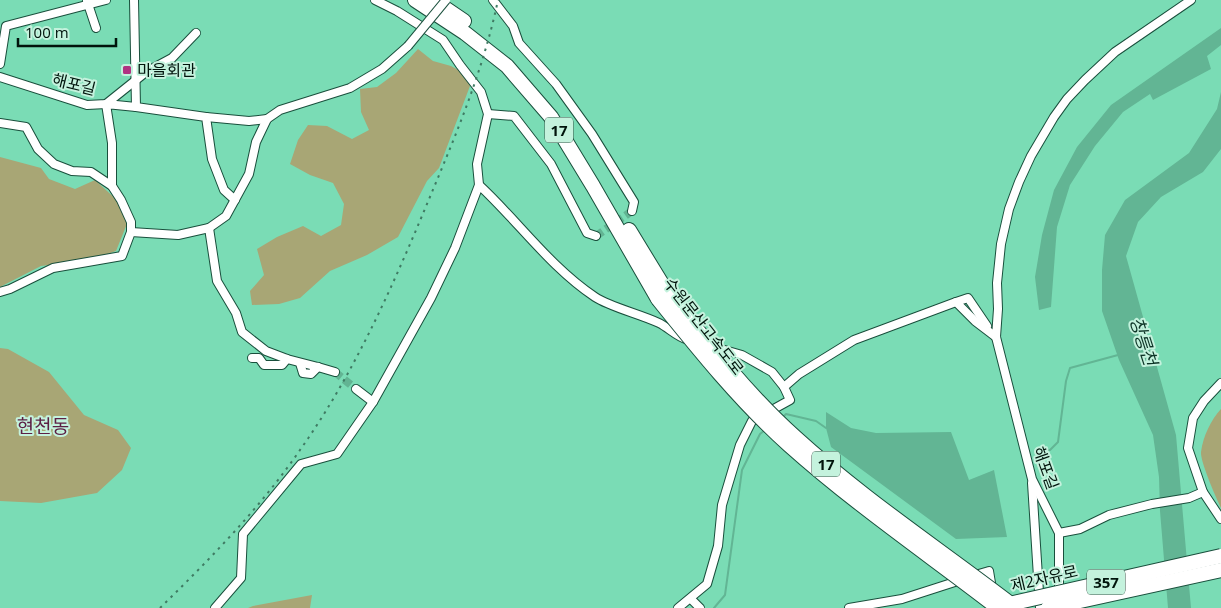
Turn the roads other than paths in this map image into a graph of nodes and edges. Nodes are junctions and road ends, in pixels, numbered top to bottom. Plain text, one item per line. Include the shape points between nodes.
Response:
1 (106, 0) edge
2 (134, 0) edge
3 (375, 0) edge
4 (415, 0) edge
5 (433, 0) edge
6 (446, 0) edge
7 (493, 0) edge
8 (1191, 0) edge
9 (88, 2) edge
10 (3, 26) edge
11 (96, 28) dead end
12 (196, 33) dead end
13 (0, 64) edge
14 (0, 77) edge
15 (135, 80) junction
16 (106, 104) junction
17 (136, 107) junction
18 (488, 114) junction
19 (206, 116) junction
20 (268, 119) junction
21 (0, 123) edge
22 (478, 185) junction
23 (112, 186) junction
24 (235, 200) junction
25 (632, 211) dead end
26 (208, 228) junction
27 (131, 232) junction
28 (596, 236) dead end
29 (0, 292) edge
30 (661, 294) junction
31 (996, 337) junction
32 (252, 358) dead end
33 (287, 359) junction
34 (335, 372) tunnel mouth
35 (1221, 383) edge
36 (784, 387) junction
37 (356, 389) tunnel mouth
38 (373, 402) junction
39 (1032, 479) junction
40 (1203, 492) junction
41 (1221, 519) edge
42 (1059, 533) junction
43 (1221, 556) edge
44 (1221, 570) edge
45 (691, 599) junction
46 (215, 608) edge
47 (678, 608) edge
48 (700, 608) edge
49 (849, 608) edge
50 (991, 608) edge
51 (997, 608) edge
52 (1016, 608) edge
53 (1040, 608) edge
54 (1048, 608) edge
55 (1059, 608) edge

1 - 9 street
2 - 15 street
3 - 18 street via 443,40 481,92
4 - 30 highway, 수원문산고속도로 / 17 via 507,66 551,117
5 - 30 highway, 수원문산고속도로 / 17 via 475,28 523,70 557,111
6 - 20 street, bridge via 408,46 382,69 350,88 280,110
7 - 25 street via 513,26 519,43 556,84 592,134 634,202
8 - 31 street, 해포길 via 1116,52 1091,74 1067,99 1042,135 1019,182 1001,244
9 - 10 street
9 - 11 street
10 - 13 street
12 - 15 street, 해포길 via 172,58
14 - 16 street, 해포길 via 87,105
15 - 16 street, 해포길
15 - 17 street
16 - 17 street
16 - 23 street via 112,143
17 - 19 street
18 - 22 street via 477,164
18 - 28 street via 514,116 551,164 588,233
19 - 20 street via 249,121
19 - 24 street via 212,159 224,190
20 - 24 street via 256,142 249,174
21 - 23 street via 26,127 38,149 54,164 72,171 92,172
22 - 36 street via 555,264 596,298 660,323 681,338 742,355 772,372
22 - 38 street via 454,248 430,298
23 - 27 street via 131,222
24 - 26 street via 226,216
26 - 27 street via 178,235
26 - 33 street via 217,281 236,313 242,332 266,351
27 - 29 street via 122,256 53,268
30 - 51 highway, 수원문산고속도로 / 17, bridge via 722,378 788,445 848,496
30 - 52 highway, 수원문산고속도로 / 17, bridge via 794,436 855,488
31 - 36 street via 956,302 854,340
31 - 39 street, 해포길
32 - 33 street via 259,358 264,365 282,365
33 - 34 street
35 - 40 street via 1193,418 1188,448
36 - 45 street via 790,400 752,421 740,445 722,505 714,565 707,584
37 - 38 street
38 - 46 street via 337,454 301,464 243,534 241,578
39 - 42 street, 해포길
39 - 53 street
40 - 41 street
40 - 42 street via 1189,498 1109,515 1080,529
42 - 55 street, 해포길
43 - 50 highway, 제2자유로 / 357, bridge
44 - 54 highway, 제2자유로 / 357, bridge
45 - 47 street
45 - 48 street
49 - 51 street via 902,599 989,571

